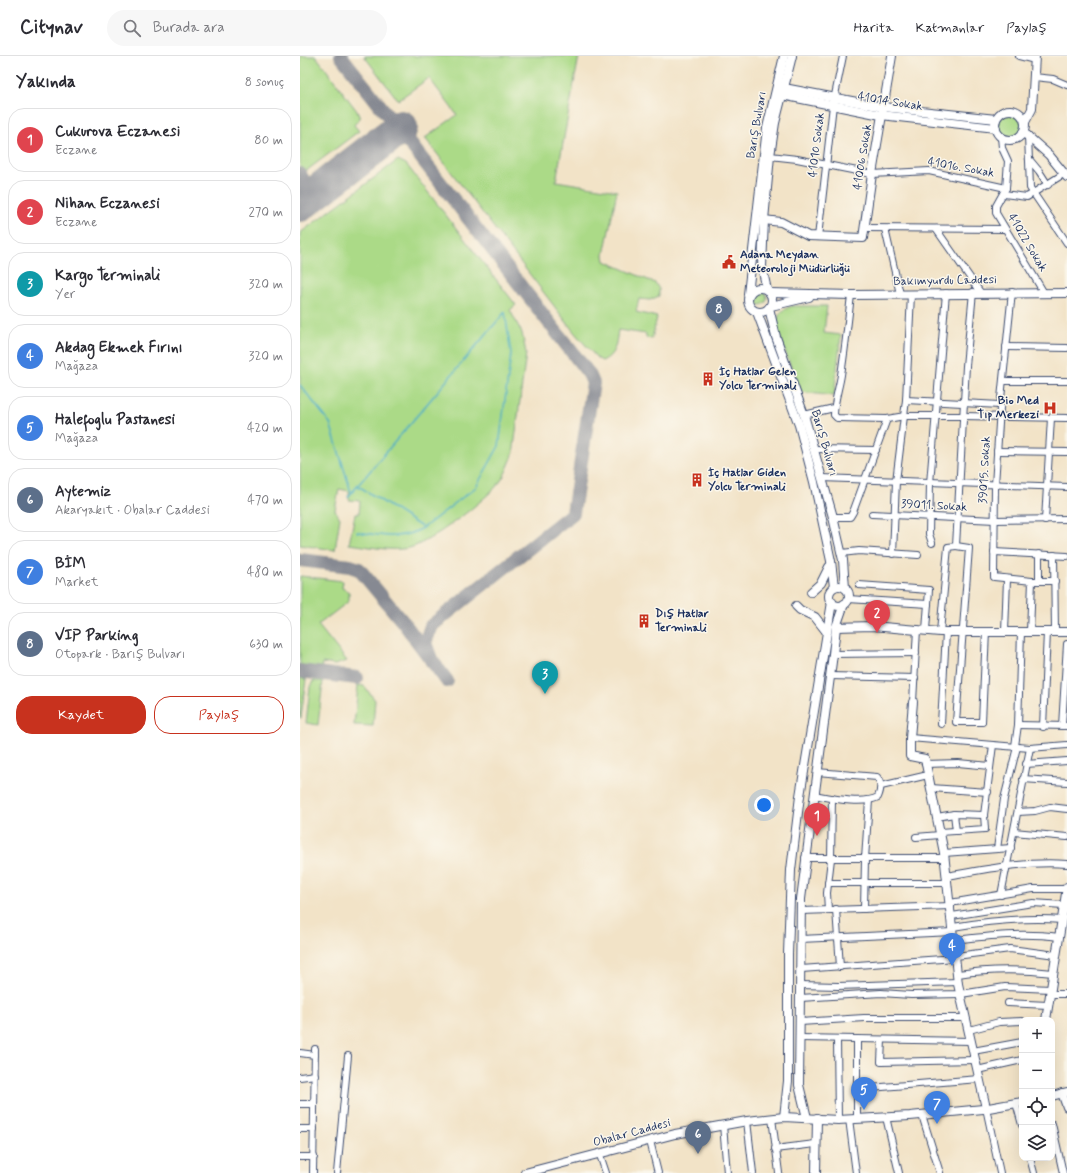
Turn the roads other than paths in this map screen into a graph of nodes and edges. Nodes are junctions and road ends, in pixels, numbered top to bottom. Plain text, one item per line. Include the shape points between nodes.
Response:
1 (784, 56) edge
2 (792, 56) edge
3 (843, 56) edge
4 (892, 56) edge
5 (1019, 56) edge
6 (1035, 58) edge
7 (1034, 77) junction
8 (1067, 85) edge
9 (781, 91) junction
10 (833, 102) junction
11 (882, 111) junction
12 (996, 119) junction
13 (1025, 122) junction
14 (996, 128) junction
15 (1025, 134) junction
16 (1001, 137) junction
17 (770, 156) junction
18 (1028, 158) junction
19 (825, 165) junction
20 (872, 174) junction
21 (1066, 174) edge
22 (764, 180) junction
23 (1048, 185) junction
24 (1005, 191) junction
25 (1034, 194) junction
26 (764, 220) junction
27 (865, 228) junction
28 (885, 229) junction
29 (936, 229) junction
30 (1005, 229) junction
31 (818, 237) junction
32 (1067, 243) edge
33 (769, 292) junction
34 (977, 292) junction
35 (1012, 292) junction
36 (1044, 292) junction
37 (1067, 292) edge
38 (946, 293) junction
39 (748, 294) junction
40 (824, 294) junction
41 (900, 294) junction
42 (911, 294) junction
43 (851, 295) junction
44 (770, 307) junction
45 (757, 312) junction
46 (1006, 347) junction
47 (1067, 348) edge
48 (1002, 381) junction
49 (1067, 382) edge
50 (906, 400) junction
51 (936, 402) junction
52 (965, 404) junction
53 (1000, 405) junction
54 (834, 408) junction
55 (804, 415) junction
56 (904, 416) junction
57 (935, 416) junction
58 (963, 416) junction
59 (999, 417) junction
60 (887, 418) junction
61 (1051, 418) junction
62 (1067, 418) edge
63 (814, 449) junction
64 (876, 450) junction
65 (997, 451) junction
66 (1049, 452) junction
67 (1067, 452) edge
68 (822, 478) junction
69 (864, 479) junction
70 (896, 481) junction
71 (930, 483) junction
72 (959, 484) junction
73 (995, 485) junction
74 (1047, 487) junction
75 (1067, 487) edge
76 (872, 514) dead end
77 (894, 515) junction
78 (833, 517) junction
79 (929, 517) junction
80 (957, 518) junction
81 (1067, 519) edge
82 (994, 520) junction
83 (1045, 520) junction
84 (932, 543) dead end
85 (956, 546) junction
86 (994, 552) junction
87 (842, 553) junction
88 (892, 554) junction
89 (1039, 554) junction
90 (1054, 555) junction
91 (918, 556) dead end
92 (1067, 556) edge
93 (832, 565) junction
94 (1007, 579) junction
95 (1036, 581) junction
96 (1055, 581) junction
97 (859, 585) dead end
98 (834, 587) junction
99 (845, 588) junction
100 (811, 592) dead end
101 (832, 602) junction
102 (846, 602) junction
103 (928, 604) junction
104 (796, 606) dead end
105 (836, 627) junction
106 (917, 629) junction
107 (926, 630) junction
108 (826, 631) junction
109 (986, 631) junction
110 (943, 632) junction
111 (962, 632) junction
112 (1005, 632) junction
113 (1021, 632) junction
114 (1030, 632) junction
115 (1051, 632) junction
116 (1067, 632) edge
117 (1067, 644) edge
118 (833, 654) junction
119 (916, 654) junction
120 (830, 676) junction
121 (915, 678) junction
122 (913, 702) joint
123 (941, 724) dead end
124 (1018, 725) junction
125 (1064, 726) edge
126 (1043, 727) junction
127 (910, 738) junction
128 (992, 745) junction
129 (1067, 745) edge
130 (1016, 747) junction
131 (1030, 748) junction
132 (1067, 761) edge
133 (925, 764) junction
134 (1026, 764) junction
135 (990, 766) junction
136 (817, 772) junction
137 (928, 775) junction
138 (1024, 779) junction
139 (1067, 782) edge
140 (881, 786) junction
141 (931, 788) junction
142 (988, 792) junction
143 (814, 795) junction
144 (832, 798) junction
145 (869, 800) junction
146 (1067, 809) edge
147 (1018, 812) junction
148 (954, 814) junction
149 (984, 815) junction
150 (937, 817) junction
151 (956, 831) junction
152 (1014, 832) junction
153 (940, 834) junction
154 (916, 837) dead end
155 (1067, 837) edge
156 (1012, 848) junction
157 (997, 849) junction
158 (944, 855) junction
159 (805, 858) junction
160 (831, 859) junction
161 (865, 859) junction
162 (1067, 864) edge
163 (1008, 865) junction
164 (947, 880) junction
165 (828, 883) junction
166 (863, 884) junction
167 (1067, 888) edge
168 (1001, 894) junction
169 (950, 904) junction
170 (1064, 905) junction
171 (836, 909) junction
172 (864, 909) junction
173 (828, 910) junction
174 (801, 911) junction
175 (952, 916) junction
176 (1064, 918) edge
177 (953, 930) junction
178 (1059, 937) junction
179 (837, 938) junction
180 (800, 939) junction
181 (954, 940) junction
182 (1056, 955) junction
183 (956, 957) junction
184 (840, 967) junction
185 (801, 969) junction
186 (1053, 973) junction
187 (958, 978) junction
188 (800, 985) junction
189 (1050, 992) junction
190 (961, 994) junction
191 (1067, 994) edge
192 (800, 998) junction
193 (1008, 1003) dead end
194 (1048, 1005) junction
195 (1046, 1017) edge
196 (966, 1018) junction
197 (1019, 1021) edge
198 (800, 1022) junction
199 (969, 1030) junction
200 (800, 1038) junction
201 (837, 1039) junction
202 (857, 1040) junction
203 (882, 1040) junction
204 (971, 1041) junction
205 (1019, 1043) edge
206 (973, 1051) junction
207 (300, 1053) edge
208 (348, 1056) dead end
209 (975, 1060) junction
210 (1019, 1061) edge
211 (978, 1070) junction
212 (315, 1075) junction
213 (300, 1077) edge
214 (980, 1079) junction
215 (858, 1088) junction
216 (1065, 1093) edge
217 (1055, 1095) edge
218 (1019, 1102) edge
219 (300, 1104) edge
220 (314, 1104) junction
221 (1067, 1107) edge
222 (986, 1108) junction
223 (922, 1115) junction
224 (886, 1117) junction
225 (772, 1118) junction
226 (784, 1118) junction
227 (807, 1118) junction
228 (817, 1118) junction
229 (848, 1119) junction
230 (857, 1119) junction
231 (838, 1120) junction
232 (746, 1121) junction
233 (722, 1125) junction
234 (1052, 1125) edge
235 (300, 1129) edge
236 (314, 1129) junction
237 (650, 1141) junction
238 (815, 1144) junction
239 (775, 1149) junction
240 (600, 1155) junction
241 (300, 1157) edge
242 (314, 1157) junction
243 (1031, 1161) edge
244 (546, 1170) edge
245 (313, 1173) edge
246 (337, 1173) edge
247 (525, 1173) edge
248 (606, 1173) edge
249 (658, 1173) edge
250 (727, 1173) edge
251 (752, 1173) edge
252 (779, 1173) edge
253 (816, 1173) edge
254 (856, 1173) edge
255 (899, 1173) edge
256 (940, 1173) edge
257 (1000, 1173) edge
258 (1034, 1173) edge
259 (1063, 1173) edge

1 - 9 main road, Barış Bulvarı
2 - 9 main road, Barış Bulvarı
3 - 10 street, 41010 Sokak
4 - 11 main road, 41006 Sokak
5 - 6 street
6 - 7 main road
7 - 8 street via 1053,79
7 - 13 main road via 1032,109
9 - 10 main road, 41014 Sokak
9 - 17 main road, Barış Bulvarı
9 - 22 main road, Barış Bulvarı via 767,128
10 - 11 main road, 41014 Sokak
10 - 19 street, 41010 Sokak
11 - 12 main road, 41014 Sokak
11 - 14 main road, 41014 Sokak
11 - 20 main road, 41006 Sokak
12 - 13 main road via 1003,111 1014,110 1020,113
12 - 14 main road
13 - 15 main road
14 - 16 main road
15 - 16 main road via 1010,140
15 - 18 street
15 - 21 main road
16 - 24 street, 41022 Sokak via 1002,148 1008,161
17 - 19 street, 41016. Sokak
17 - 22 main road, Barış Bulvarı
18 - 23 street
18 - 25 street via 1030,188
19 - 20 street, 41016. Sokak
19 - 31 street, 41010 Sokak
20 - 24 street, 41016. Sokak via 929,171
20 - 27 main road, 41006 Sokak
21 - 23 street
22 - 26 main road, Barış Bulvarı
22 - 39 main road, Barış Bulvarı
23 - 25 street
24 - 25 street, 41016. Sokak via 1027,197
24 - 30 street, 41022 Sokak via 996,206 996,213
25 - 32 street
26 - 31 main road via 781,222 808,236
26 - 33 main road, Barış Bulvarı via 762,267
27 - 28 street
27 - 31 main road, 41006 Sokak via 863,238
28 - 29 street
28 - 41 street
29 - 30 street
29 - 34 street
30 - 36 street, 41022 Sokak
33 - 39 main road via 757,288
33 - 40 main road, Bakımyurdu Caddesi
33 - 44 main road, Barış Bulvarı via 772,297
34 - 35 main road, Bakımyurdu Caddesi
34 - 38 main road, Bakımyurdu Caddesi
34 - 52 street via 966,366
35 - 36 main road, Bakımyurdu Caddesi
35 - 46 street, 39015. Sokak
36 - 37 main road, Bakımyurdu Caddesi
38 - 42 main road, Bakımyurdu Caddesi
38 - 51 street
39 - 45 main road, Barış Bulvarı via 748,304
40 - 43 main road, Bakımyurdu Caddesi
40 - 44 main road, Bakımyurdu Caddesi
41 - 42 main road, Bakımyurdu Caddesi
41 - 43 main road, Bakımyurdu Caddesi
42 - 50 street
43 - 54 street
44 - 45 main road via 764,312
44 - 55 main road, Barış Bulvarı via 776,337
45 - 93 main road, Barış Bulvarı via 799,425
46 - 47 street
46 - 48 street, 39015. Sokak
48 - 49 street
48 - 53 street, 39015. Sokak
50 - 51 street
50 - 56 street
51 - 52 street
51 - 57 street
52 - 53 street
52 - 58 street
53 - 59 street, 39015. Sokak
54 - 55 street
54 - 60 street via 834,415 837,418
55 - 63 main road, Barış Bulvarı
56 - 57 street
56 - 60 street
56 - 70 street
57 - 58 street
57 - 71 street
58 - 59 street
58 - 72 street
59 - 61 street
59 - 65 street, 39015. Sokak
60 - 64 street
61 - 62 street
61 - 66 street
63 - 64 street
63 - 68 main road, Barış Bulvarı
64 - 69 street
65 - 66 street
65 - 73 street, 39015. Sokak
66 - 67 street
66 - 74 street
68 - 69 street
68 - 78 main road, Barış Bulvarı
69 - 70 street
69 - 78 street via 854,512 850,517
70 - 71 street
70 - 77 street
71 - 72 street
71 - 79 street
72 - 73 street
72 - 80 street
73 - 74 street
73 - 82 street, 39015. Sokak
74 - 75 street
74 - 83 street
76 - 77 street, 39011. Sokak
77 - 79 street, 39011. Sokak
77 - 88 street
78 - 87 main road, Barış Bulvarı
79 - 80 street, 39011. Sokak
79 - 84 street
80 - 82 street, 39011. Sokak
80 - 85 street
81 - 83 street, 39011. Sokak
82 - 83 street, 39011. Sokak
82 - 86 street, 39015. Sokak
85 - 110 street via 948,547
85 - 111 street via 969,548
86 - 89 street
86 - 94 street, 39015. Sokak via 994,577
87 - 88 street via 859,551
87 - 99 main road, Barış Bulvarı
88 - 91 street
89 - 90 street
89 - 95 street
90 - 92 street
90 - 96 street
93 - 98 main road, Barış Bulvarı
93 - 100 main road via 820,584
94 - 95 street
94 - 112 street
95 - 96 street
95 - 114 street
96 - 115 street
97 - 103 street via 929,590
98 - 99 main road
98 - 101 main road via 830,594
99 - 102 main road via 849,594
101 - 102 main road via 837,605
101 - 108 main road
102 - 103 street
102 - 105 main road
103 - 107 street
104 - 108 main road via 815,617
105 - 106 main road
105 - 118 main road
106 - 107 main road
106 - 119 street
107 - 110 main road
108 - 226 main road via 791,870 788,1081
109 - 111 main road
109 - 111 street via 982,722 956,722
109 - 112 main road
110 - 111 main road
110 - 123 street
112 - 113 main road
113 - 114 main road
113 - 124 street
114 - 115 main road
115 - 116 main road
115 - 126 street
117 - 125 street
118 - 119 street
118 - 120 main road
119 - 121 street
120 - 121 street
120 - 136 main road
121 - 122 street
122 - 127 main road
124 - 126 street
124 - 130 street
125 - 126 street
127 - 128 street
127 - 133 main road via 910,756 925,759
128 - 130 street
128 - 135 street
129 - 131 street
130 - 131 street
130 - 157 street via 1004,800
131 - 134 street
132 - 134 street
133 - 135 street via 958,762
133 - 137 main road
134 - 138 street
135 - 142 street
136 - 140 street via 877,777
136 - 143 main road
137 - 140 street
137 - 141 main road
138 - 139 street
138 - 147 street
140 - 145 street via 878,797
141 - 142 street
141 - 150 main road
142 - 149 street
143 - 144 street
143 - 159 main road
144 - 145 street
144 - 160 street
145 - 161 street
146 - 147 street via 1050,807 1035,812
147 - 152 street
148 - 149 street
148 - 150 street
148 - 151 street
149 - 151 street via 985,829
150 - 153 main road
151 - 153 street
152 - 155 street
152 - 156 street
153 - 154 street
153 - 158 main road
156 - 157 street
156 - 163 street
157 - 158 street
158 - 161 street
158 - 164 main road
159 - 160 street
159 - 174 main road
160 - 161 street
160 - 165 street
161 - 166 street
162 - 163 street via 1042,862
163 - 164 street
163 - 168 street
164 - 166 street
164 - 169 main road
165 - 166 street
165 - 173 street
166 - 172 street
167 - 168 street via 1033,889
167 - 170 main road
168 - 169 street
169 - 172 street
169 - 175 main road
170 - 175 street via 1033,903
170 - 176 main road
171 - 172 street
171 - 173 street
171 - 179 street
173 - 174 street
174 - 180 main road
175 - 177 main road
176 - 177 street via 984,922
176 - 178 main road
177 - 179 street
177 - 181 main road
178 - 181 street via 1041,934
178 - 182 main road
179 - 180 street
179 - 184 street
180 - 185 main road
181 - 183 main road
182 - 183 street via 1010,949
182 - 186 main road
183 - 184 street
183 - 187 main road
184 - 185 street
185 - 188 main road
186 - 187 street via 999,969
186 - 189 main road
187 - 188 street via 838,986
187 - 190 main road
188 - 192 main road
189 - 190 street via 1005,987
189 - 191 street
189 - 194 main road
190 - 192 street via 881,993
190 - 196 main road
192 - 198 main road
193 - 194 street
194 - 195 main road
196 - 198 street via 864,1018
196 - 199 main road
197 - 199 street via 999,1022
198 - 200 main road
199 - 204 main road
200 - 201 street
200 - 227 main road via 799,1085
201 - 202 street
201 - 231 street
202 - 203 street
202 - 215 street
203 - 204 street
203 - 209 street via 881,1062
204 - 206 main road
205 - 206 street
206 - 209 main road
207 - 212 street via 315,1052
208 - 246 street
209 - 211 main road
210 - 211 street
211 - 214 main road
212 - 213 street
212 - 220 street
214 - 215 street
214 - 222 main road
215 - 230 street
216 - 217 main road
216 - 221 main road
218 - 222 main road, Obalar Caddesi
219 - 220 street
220 - 236 street
222 - 223 main road, Obalar Caddesi
222 - 257 street
223 - 224 main road, Obalar Caddesi
223 - 256 street
224 - 230 main road, Obalar Caddesi
224 - 255 street
225 - 226 main road, Obalar Caddesi
225 - 232 main road, Obalar Caddesi
225 - 239 street
226 - 227 main road, Obalar Caddesi
227 - 228 main road, Obalar Caddesi
228 - 231 main road, Obalar Caddesi
228 - 238 main road
229 - 230 main road, Obalar Caddesi
229 - 231 main road, Obalar Caddesi
229 - 254 street
232 - 233 main road, Obalar Caddesi
232 - 251 street
233 - 237 main road, Obalar Caddesi
233 - 250 street
234 - 259 street
235 - 236 street
236 - 242 street
237 - 240 main road, Obalar Caddesi
237 - 249 street
238 - 239 street
238 - 253 main road
239 - 252 street
240 - 244 main road, Obalar Caddesi
240 - 248 street
241 - 242 street
242 - 245 street
243 - 258 street
244 - 247 main road, Obalar Caddesi

